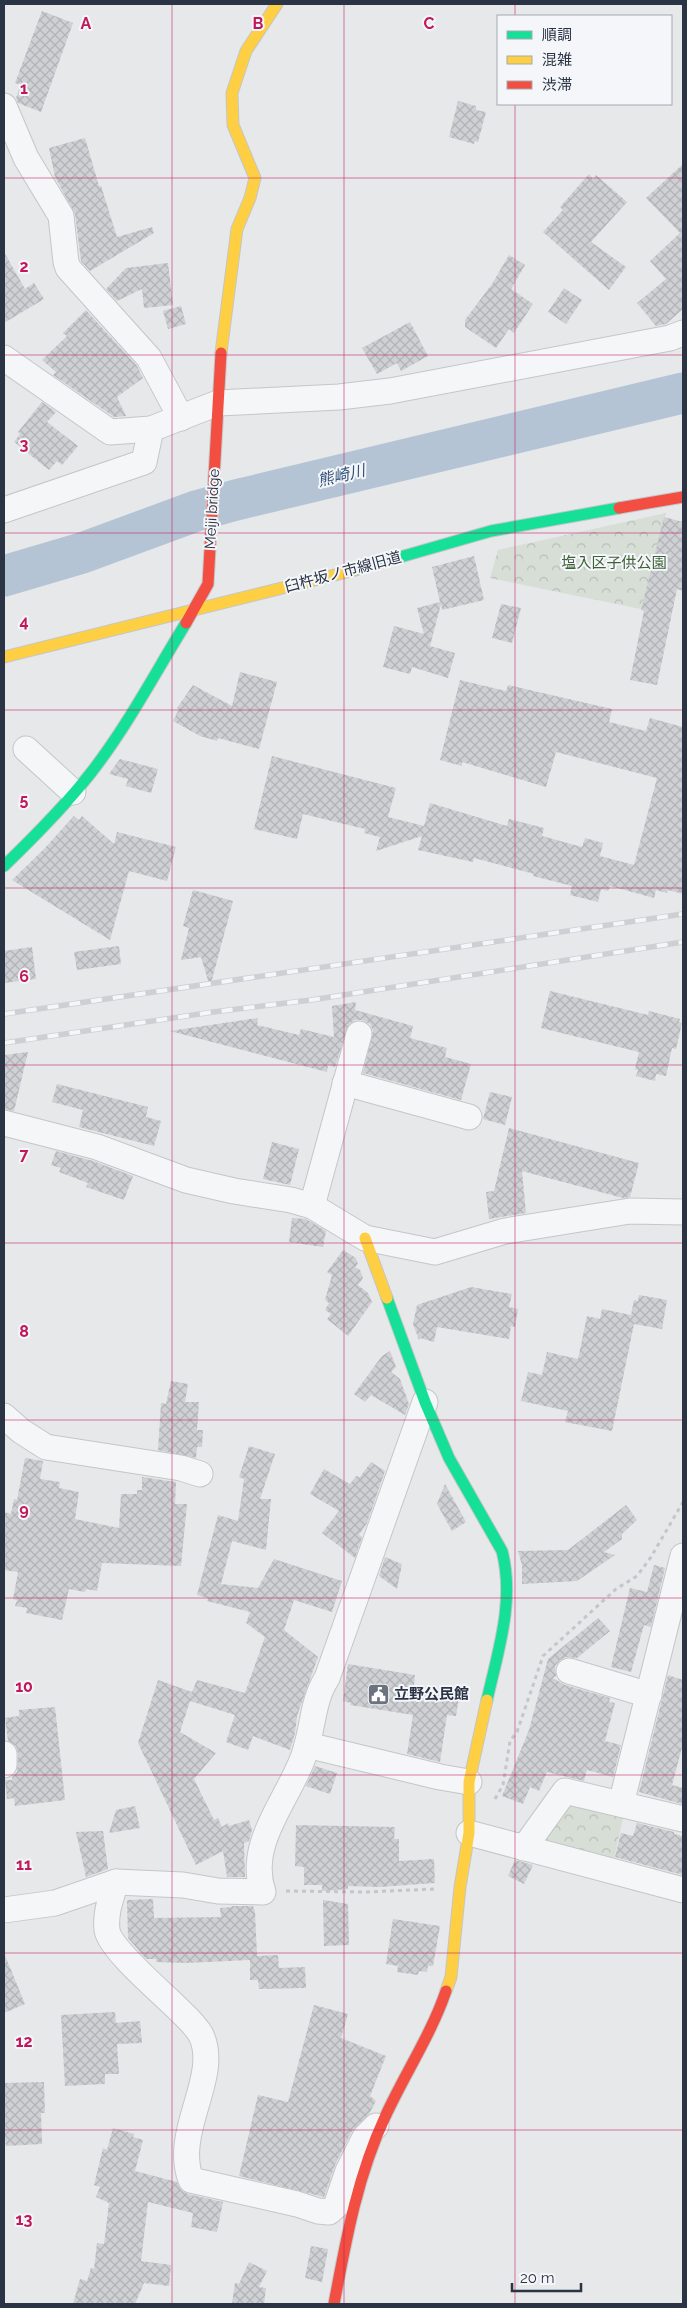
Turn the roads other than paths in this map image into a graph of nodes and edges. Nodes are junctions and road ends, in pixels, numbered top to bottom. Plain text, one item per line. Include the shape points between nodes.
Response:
1 (277, 4) edge
2 (4, 106) edge
3 (683, 333) edge
4 (4, 358) edge
5 (218, 403) junction
6 (181, 418) junction
7 (151, 429) junction
8 (683, 497) edge
9 (4, 510) edge
10 (195, 610) junction
11 (4, 657) edge
12 (26, 749) dead end
13 (69, 788) junction
14 (4, 866) edge
15 (359, 1034) dead end
16 (345, 1084) junction
17 (469, 1117) dead end
18 (4, 1123) edge
19 (312, 1206) junction
20 (683, 1212) edge
21 (365, 1238) junction
22 (425, 1402) junction
23 (4, 1416) edge
24 (200, 1474) dead end
25 (683, 1556) edge
26 (568, 1671) dead end
27 (649, 1695) junction
28 (307, 1745) junction
29 (4, 1754) edge
30 (4, 1765) edge
31 (469, 1782) junction
32 (621, 1804) junction
33 (683, 1819) edge
34 (469, 1833) junction
35 (524, 1848) junction
36 (116, 1882) junction
37 (683, 1890) edge
38 (4, 1910) edge
39 (384, 2119) junction
40 (334, 2304) edge

1 - 5 street, Meiji bridge via 246,51 232,93 233,125 255,178 236,229 222,336
2 - 6 street via 26,158 61,216 68,268 149,358
3 - 5 street via 390,391
4 - 7 street via 110,432
5 - 6 street
5 - 10 street, Meiji bridge via 208,584
6 - 7 street
7 - 9 street via 144,462
8 - 10 street, 臼杵坂ノ市線旧道 via 491,531 308,583
10 - 11 street, 臼杵坂ノ市線旧道
10 - 13 street via 90,774
12 - 13 street
13 - 14 street via 32,839
15 - 16 street
16 - 17 street
16 - 19 street
18 - 19 street via 98,1147 186,1180
19 - 21 street
20 - 21 street via 630,1211 505,1231 435,1252
21 - 22 street
22 - 28 street via 363,1580 320,1689
22 - 31 street via 449,1458 502,1551 506,1566 507,1612
23 - 24 street via 46,1446 181,1468
25 - 27 street
26 - 27 street
27 - 32 street
28 - 31 street
28 - 36 street via 293,1782 270,1824 258,1868 263,1892
29 - 30 street
31 - 34 street
32 - 33 street
32 - 35 street via 565,1790
34 - 35 street
34 - 39 street via 451,1977 437,2018
35 - 37 street
36 - 38 street via 55,1904
36 - 39 street via 107,1909 108,1933 125,1956 195,2026 205,2048 204,2070 185,2154 190,2180 329,2212 336,2206 365,2136
39 - 40 street via 350,2216

